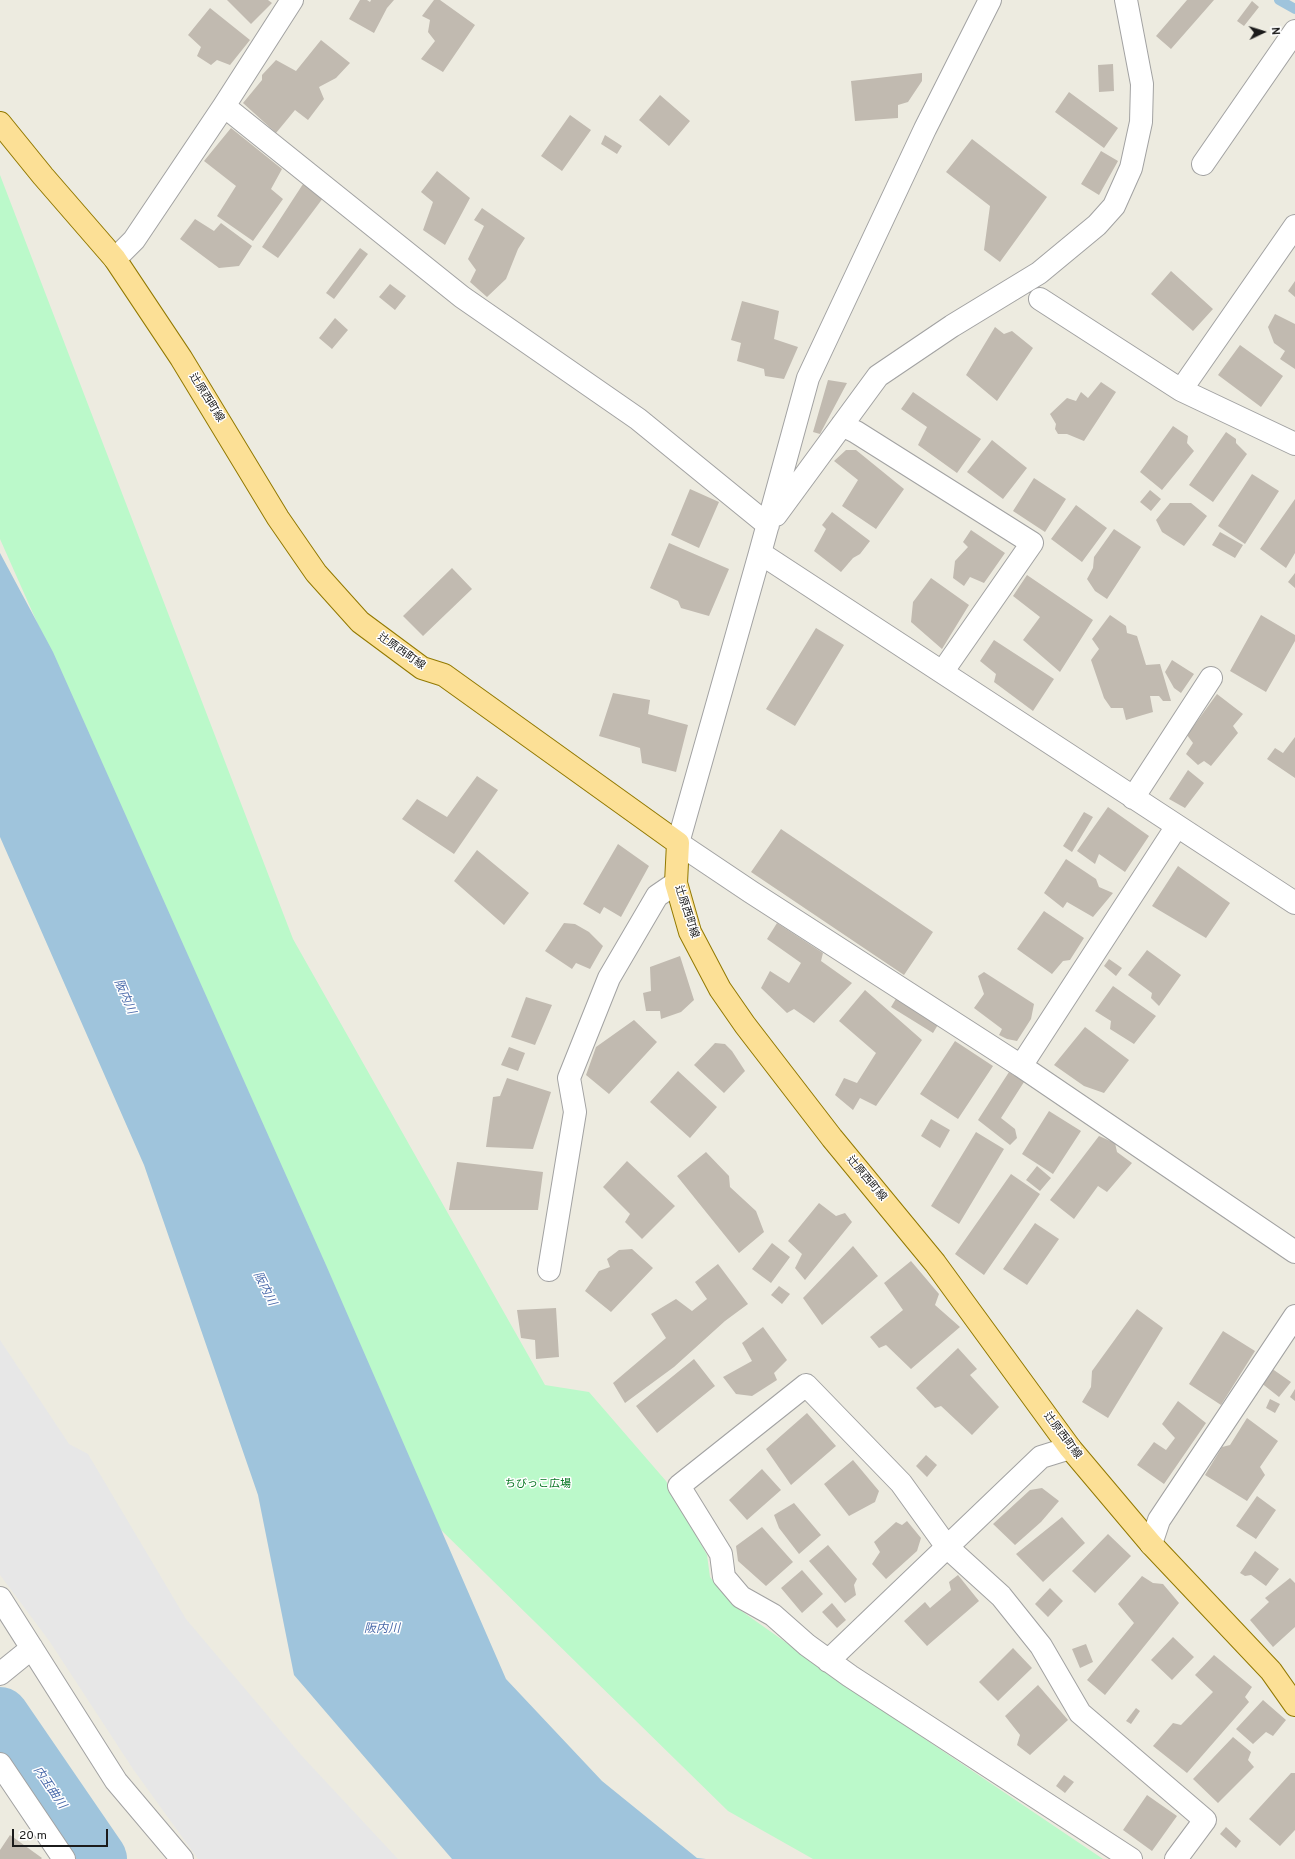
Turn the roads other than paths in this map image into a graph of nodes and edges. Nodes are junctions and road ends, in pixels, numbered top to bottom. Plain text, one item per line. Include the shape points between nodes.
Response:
1 (292, 0) edge
2 (990, 0) edge
3 (1126, 0) edge
4 (1295, 31) edge
5 (224, 106) junction
6 (0, 123) edge
7 (1203, 164) dead end
8 (1295, 226) edge
9 (115, 259) junction
10 (1040, 299) dead end
11 (1181, 390) junction
12 (842, 425) junction
13 (1295, 444) edge
14 (768, 526) junction
15 (760, 553) junction
16 (943, 671) junction
17 (1212, 678) dead end
18 (1133, 798) junction
19 (1177, 826) junction
20 (678, 843) junction
21 (676, 883) junction
22 (1295, 903) edge
23 (1021, 1066) junction
24 (1295, 1252) edge
25 (549, 1270) dead end
26 (1295, 1316) edge
27 (1070, 1448) junction
28 (1151, 1544) junction
29 (947, 1547) junction
30 (0, 1598) edge
31 (32, 1648) junction
32 (828, 1661) junction
33 (0, 1674) edge
34 (1295, 1705) edge
35 (0, 1764) edge
36 (64, 1859) edge
37 (182, 1859) edge
38 (1131, 1859) edge
39 (1176, 1859) edge

1 - 5 street
2 - 14 street via 924,128 808,378
3 - 12 street via 1142,84 1141,122 1131,168 1114,206 1097,225 1039,273 952,326 878,376
4 - 7 street
5 - 9 street via 134,240
5 - 14 street via 462,297 638,419
6 - 9 main road, 辻原西町線
8 - 11 street
9 - 20 main road, 辻原西町線 via 181,358 278,518 316,574 360,622 422,668 444,676
10 - 11 street
11 - 13 street
12 - 14 street
12 - 16 street via 1032,543
14 - 15 street
15 - 16 street
15 - 20 street
16 - 18 street
17 - 18 street
18 - 19 street
19 - 22 street
19 - 23 street
20 - 21 main road, 辻原西町線
20 - 23 street
21 - 25 street via 657,896 609,978 569,1078 575,1112
21 - 27 main road, 辻原西町線 via 690,932 720,989 745,1025 832,1138 935,1263
23 - 24 street
26 - 28 street via 1159,1520
27 - 28 main road, 辻原西町線
27 - 29 street via 1042,1457
28 - 34 main road, 辻原西町線 via 1271,1671
29 - 32 street
29 - 32 street via 901,1483 806,1385 679,1486 721,1554 724,1577 741,1597 773,1616
29 - 39 street via 1002,1596 1041,1646 1080,1713 1205,1820
30 - 31 street
31 - 33 street
31 - 37 street via 116,1781
32 - 38 street
35 - 36 street

